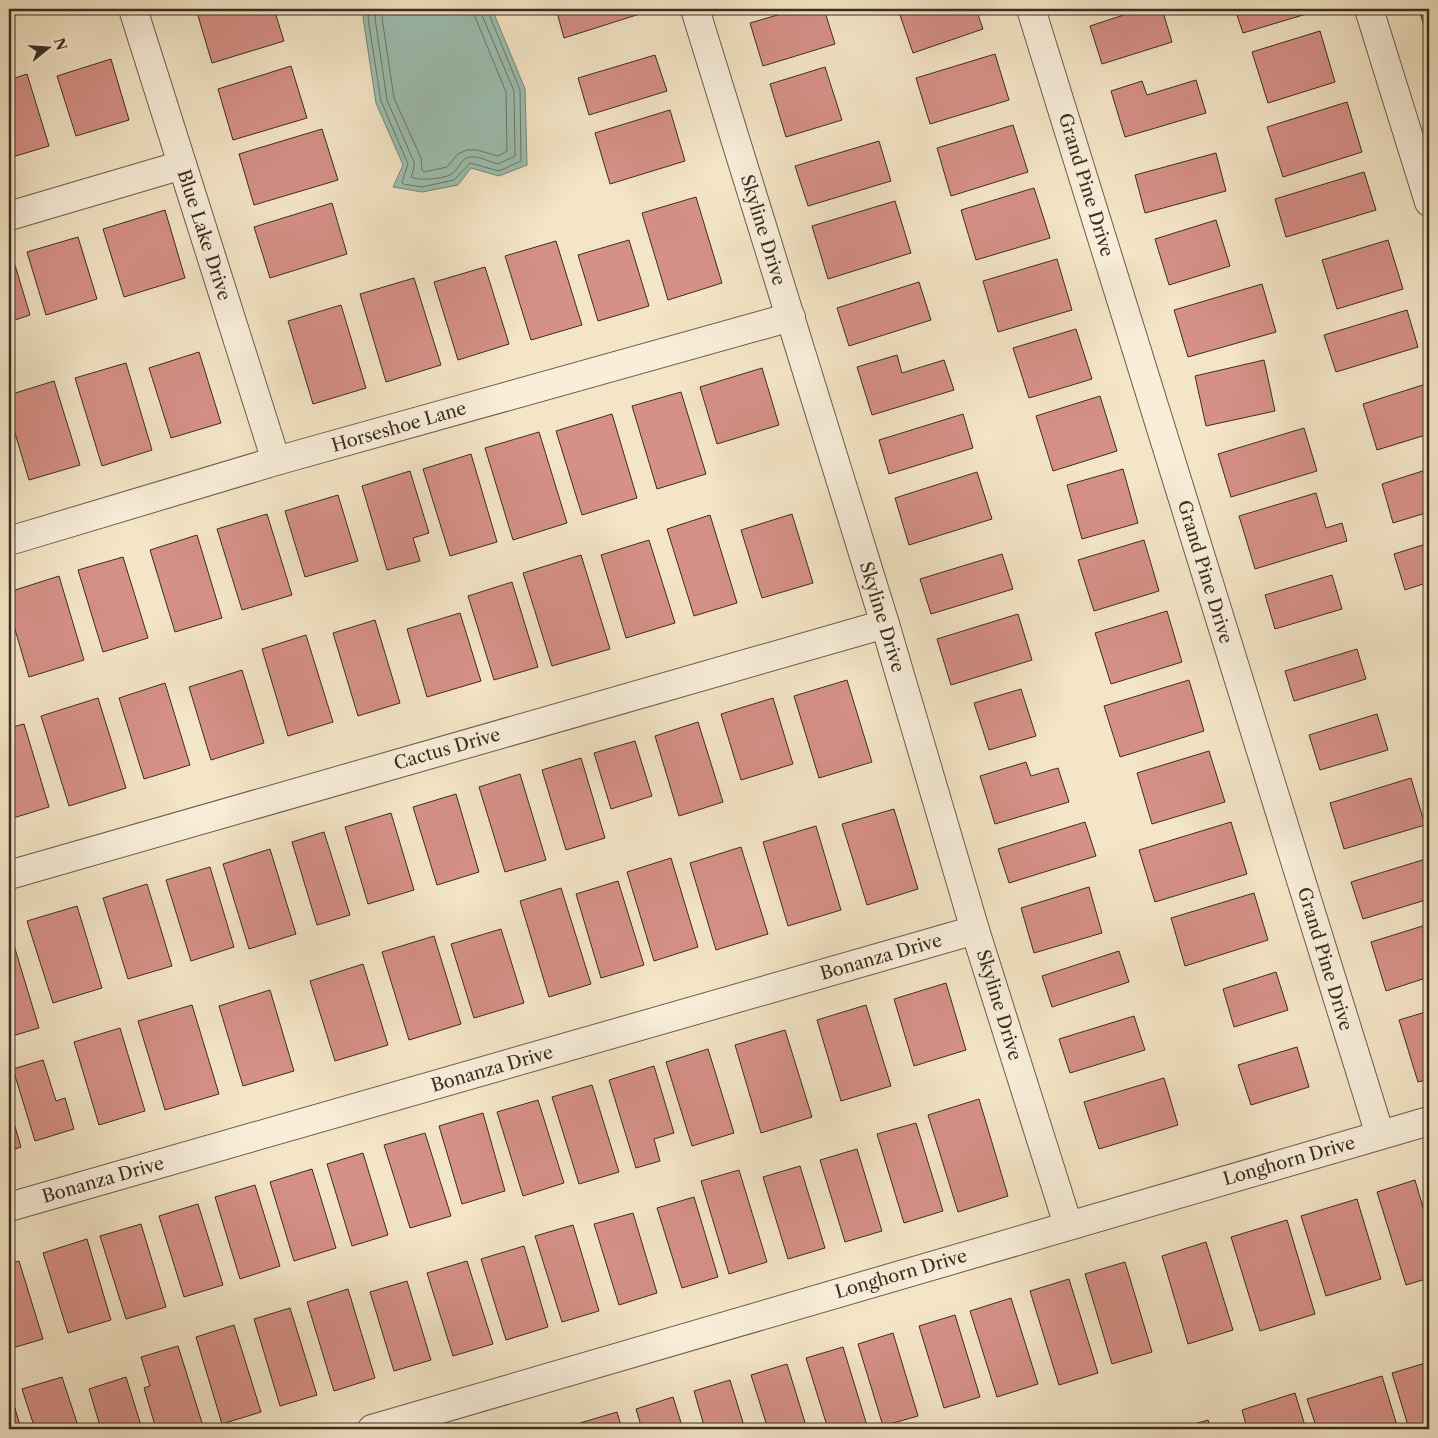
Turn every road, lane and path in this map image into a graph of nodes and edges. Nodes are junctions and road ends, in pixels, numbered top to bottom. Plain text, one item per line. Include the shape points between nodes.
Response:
1 (133, 9) edge
2 (695, 9) edge
3 (1031, 9) edge
4 (1370, 9) edge
5 (182, 165) junction
6 (1429, 202) edge
7 (9, 216) edge
8 (791, 317) junction
9 (276, 461) junction
10 (9, 541) edge
11 (885, 624) junction
12 (9, 875) edge
13 (975, 930) junction
14 (1429, 1121) edge
15 (1380, 1135) junction
16 (9, 1207) edge
17 (1068, 1225) junction
18 (372, 1429) edge

1 - 5 street, Blue Lake Drive
2 - 8 street, Skyline Drive
3 - 15 street, Grand Pine Drive
4 - 6 street
5 - 7 street
5 - 9 street, Blue Lake Drive
8 - 9 street, Horseshoe Lane
8 - 11 street, Skyline Drive
9 - 10 street, Horseshoe Lane
11 - 12 street, Cactus Drive
11 - 13 street, Skyline Drive
13 - 16 street, Bonanza Drive
13 - 17 street, Skyline Drive
14 - 15 street, Longhorn Drive
15 - 17 street, Longhorn Drive
17 - 18 street, Longhorn Drive

